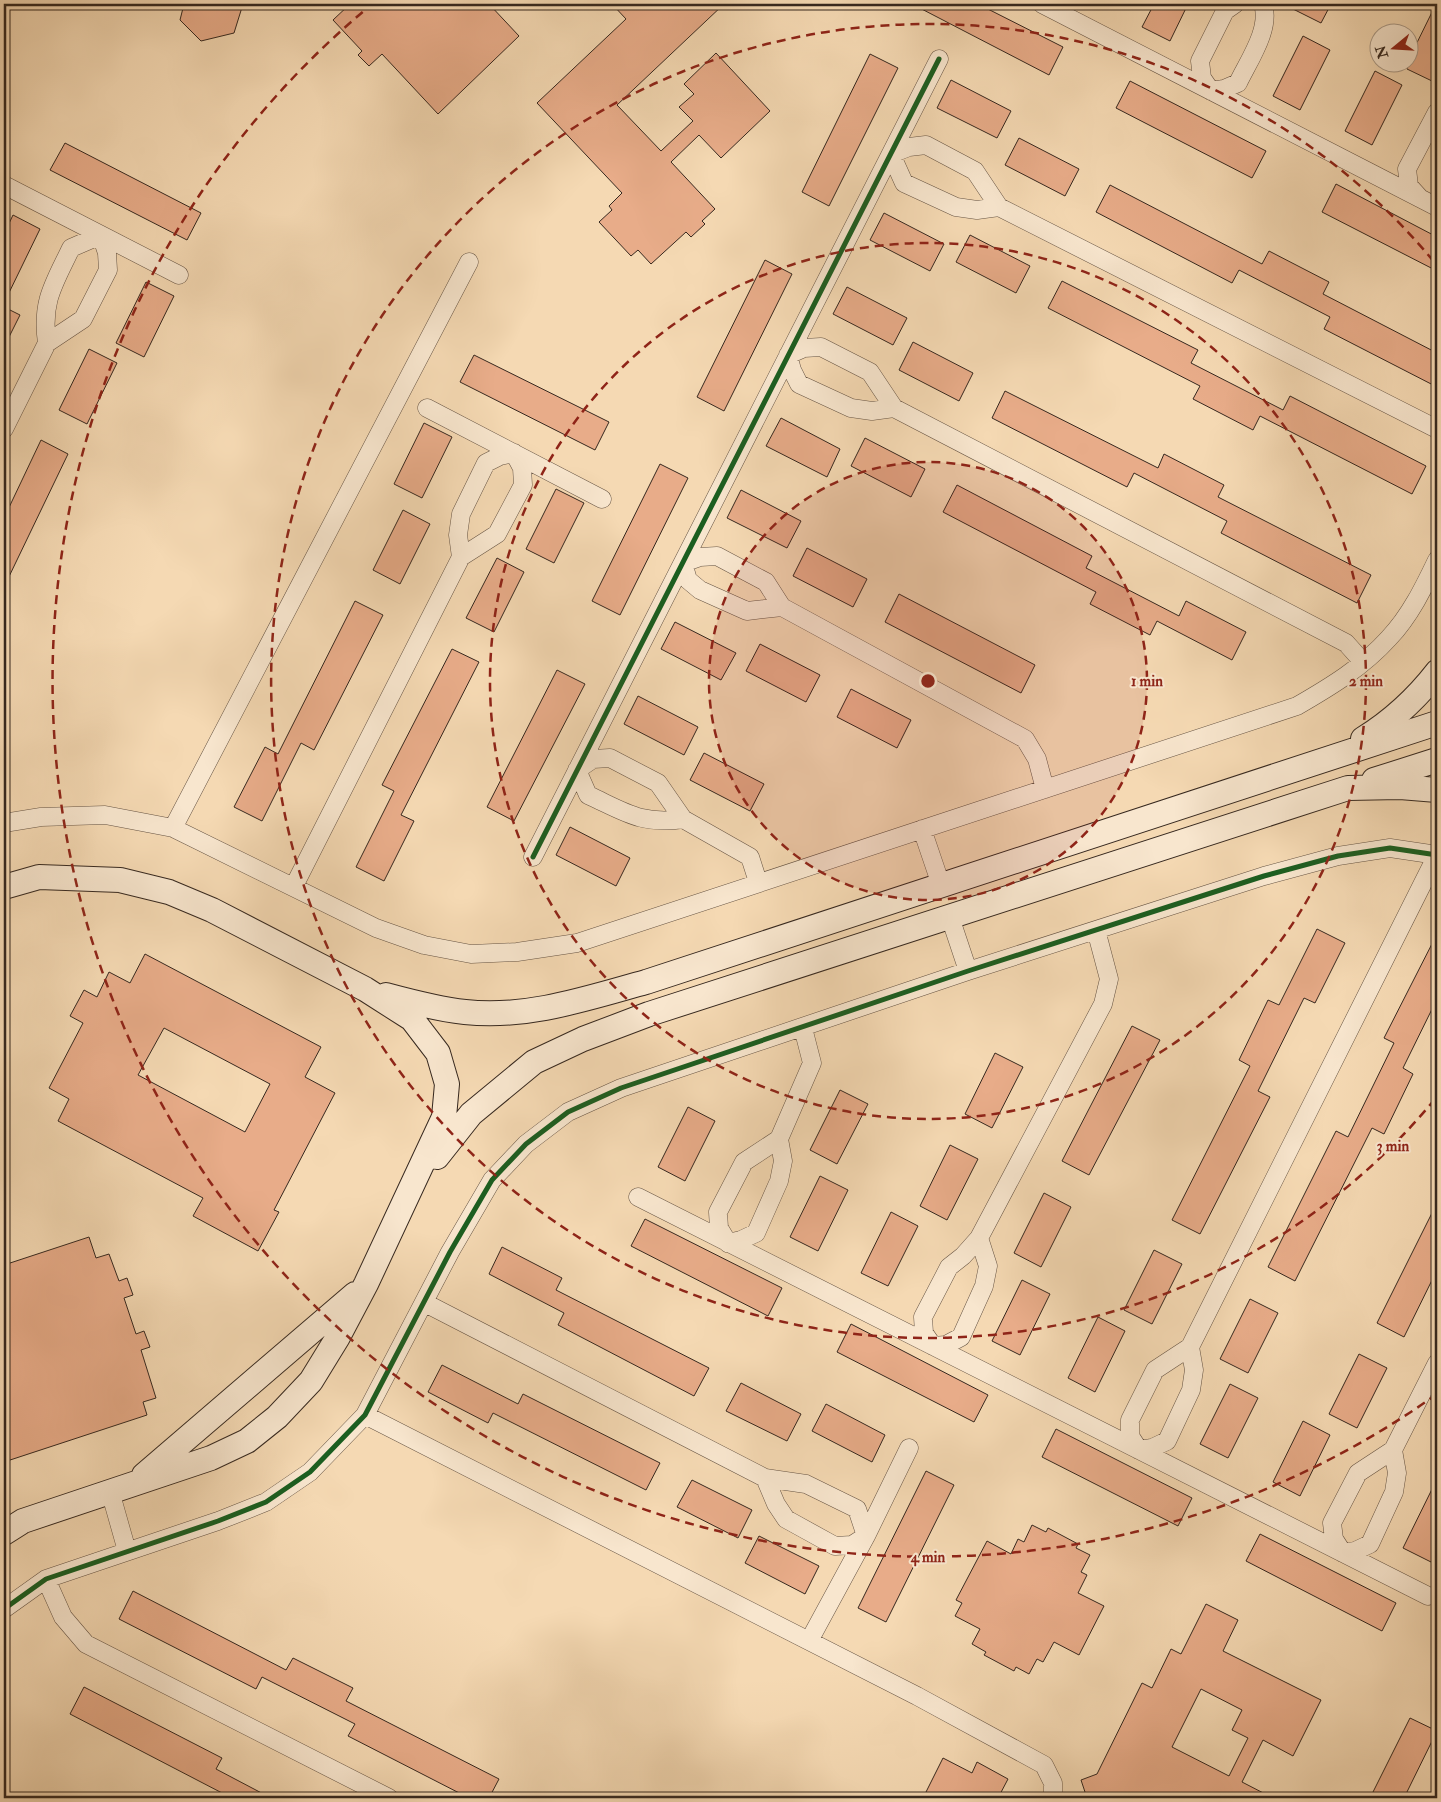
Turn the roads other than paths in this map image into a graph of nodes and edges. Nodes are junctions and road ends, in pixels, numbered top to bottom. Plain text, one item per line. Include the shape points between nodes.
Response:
1 (1042, 4) edge
2 (1236, 4) edge
3 (1263, 4) edge
4 (939, 60) dead end
5 (1211, 91) junction
6 (1437, 112) edge
7 (891, 154) junction
8 (4, 186) edge
9 (1437, 194) edge
10 (1418, 198) junction
11 (999, 207) junction
12 (1437, 207) edge
13 (101, 235) junction
14 (468, 262) dead end
15 (179, 275) dead end
16 (47, 343) junction
17 (788, 355) junction
18 (427, 408) dead end
19 (894, 408) junction
20 (1437, 429) edge
21 (4, 430) edge
22 (514, 453) junction
23 (602, 498) dead end
24 (461, 557) junction
25 (1437, 560) edge
26 (683, 563) junction
27 (782, 607) junction
28 (1363, 662) junction
29 (1437, 672) edge
30 (1437, 723) edge
31 (1340, 755) junction
32 (1437, 760) edge
33 (577, 770) junction
34 (1348, 788) junction
35 (1046, 789) junction
36 (1437, 790) edge
37 (1154, 816) junction
38 (683, 819) junction
39 (4, 823) edge
40 (174, 828) junction
41 (922, 829) junction
42 (1164, 848) junction
43 (1437, 855) edge
44 (533, 857) dead end
45 (758, 882) junction
46 (294, 886) junction
47 (941, 886) junction
48 (4, 887) edge
49 (950, 917) junction
50 (1096, 930) junction
51 (722, 957) junction
52 (968, 970) junction
53 (732, 987) junction
54 (364, 989) junction
55 (803, 1028) junction
56 (778, 1139) junction
57 (412, 1188) junction
58 (638, 1197) dead end
59 (979, 1238) junction
60 (728, 1243) junction
61 (366, 1284) junction
62 (425, 1302) junction
63 (933, 1346) junction
64 (1190, 1347) junction
65 (1437, 1363) edge
66 (365, 1415) junction
67 (910, 1448) dead end
68 (1139, 1450) junction
69 (1393, 1450) junction
70 (766, 1478) junction
71 (135, 1483) junction
72 (110, 1491) junction
73 (4, 1533) edge
74 (866, 1536) junction
75 (127, 1551) junction
76 (1343, 1553) junction
77 (46, 1579) junction
78 (1428, 1596) dead end
79 (4, 1609) edge
80 (809, 1641) junction
81 (389, 1798) edge
82 (1053, 1798) edge

1 - 5 street
2 - 5 street via 1225,11 1200,61 1202,78
3 - 5 street via 1262,31 1238,83
4 - 7 street
5 - 10 street
6 - 10 street via 1407,169 1409,186
7 - 11 street via 904,183 956,207 977,210
7 - 11 street via 926,145 975,170
7 - 17 street
8 - 13 street
9 - 10 street
10 - 12 street
11 - 20 street
13 - 15 street
13 - 16 street via 71,248 46,300
13 - 16 street via 108,270 83,319
14 - 40 street
16 - 21 street
17 - 19 street via 800,384 851,408 872,411
17 - 19 street via 804,348 821,347 870,372
17 - 26 street
18 - 22 street
19 - 28 street via 1346,643
22 - 23 street
22 - 24 street via 486,463 461,514 458,535
22 - 24 street via 522,468 523,485 498,534
24 - 46 street
25 - 28 street via 1421,593 1390,638
26 - 27 street via 688,580 700,590 747,611
26 - 27 street via 717,556 766,582
26 - 33 street
27 - 35 street via 1025,739 1037,760
28 - 35 street via 1336,684 1297,706
29 - 31 main road via 1386,724
30 - 31 main road
31 - 37 main road
32 - 34 main road
33 - 38 street via 588,795 631,816 661,822
33 - 38 street via 593,759 610,758 658,783
33 - 44 street
34 - 36 main road
34 - 42 main road
35 - 41 street
37 - 42 main road
37 - 47 main road
38 - 45 street via 750,857
39 - 40 street via 41,817 105,815
40 - 46 street
41 - 45 street
41 - 47 street
42 - 49 main road
43 - 50 street via 1390,848 1338,856 1264,876
43 - 64 street
45 - 46 street via 577,943 517,952 470,954 424,945 376,928
47 - 51 main road
48 - 54 main road via 39,877 83,877 120,880 169,892 212,910
49 - 52 street
49 - 53 main road
50 - 52 street
50 - 59 street via 1109,979 1103,1004
51 - 53 main road
51 - 54 main road via 558,1006 508,1012 467,1012 429,1007
52 - 55 street
53 - 57 main road via 583,1039 534,1062 470,1114
54 - 57 main road via 412,1019 438,1053 447,1084 444,1117
55 - 56 street via 812,1063
55 - 62 street via 621,1088 568,1112 526,1144 492,1180
56 - 60 street via 783,1162 779,1181 756,1232
56 - 60 street via 744,1162 718,1212 719,1228
57 - 61 main road
58 - 60 street
59 - 63 street via 949,1267 923,1317 924,1333
59 - 63 street via 988,1266 984,1286 961,1337 946,1345
60 - 63 street
61 - 71 main road
61 - 71 main road via 311,1381 277,1417 247,1440 210,1458
62 - 66 street
62 - 70 street
63 - 68 street
64 - 68 street via 1194,1370 1190,1390 1167,1441
64 - 68 street via 1155,1370 1130,1420 1130,1436
65 - 69 street
66 - 75 street via 310,1472 266,1502
66 - 80 street
67 - 74 street
68 - 76 street
69 - 76 street via 1397,1472 1394,1492 1370,1544
69 - 76 street via 1358,1473 1332,1523 1334,1539
70 - 74 street via 806,1484 857,1509
70 - 74 street via 786,1519 835,1546 852,1545
71 - 72 main road
72 - 73 main road via 23,1521
72 - 75 street
74 - 80 street
75 - 77 street
76 - 78 street
77 - 79 street
77 - 81 street via 63,1617 86,1644
80 - 82 street via 1044,1765 1053,1783

